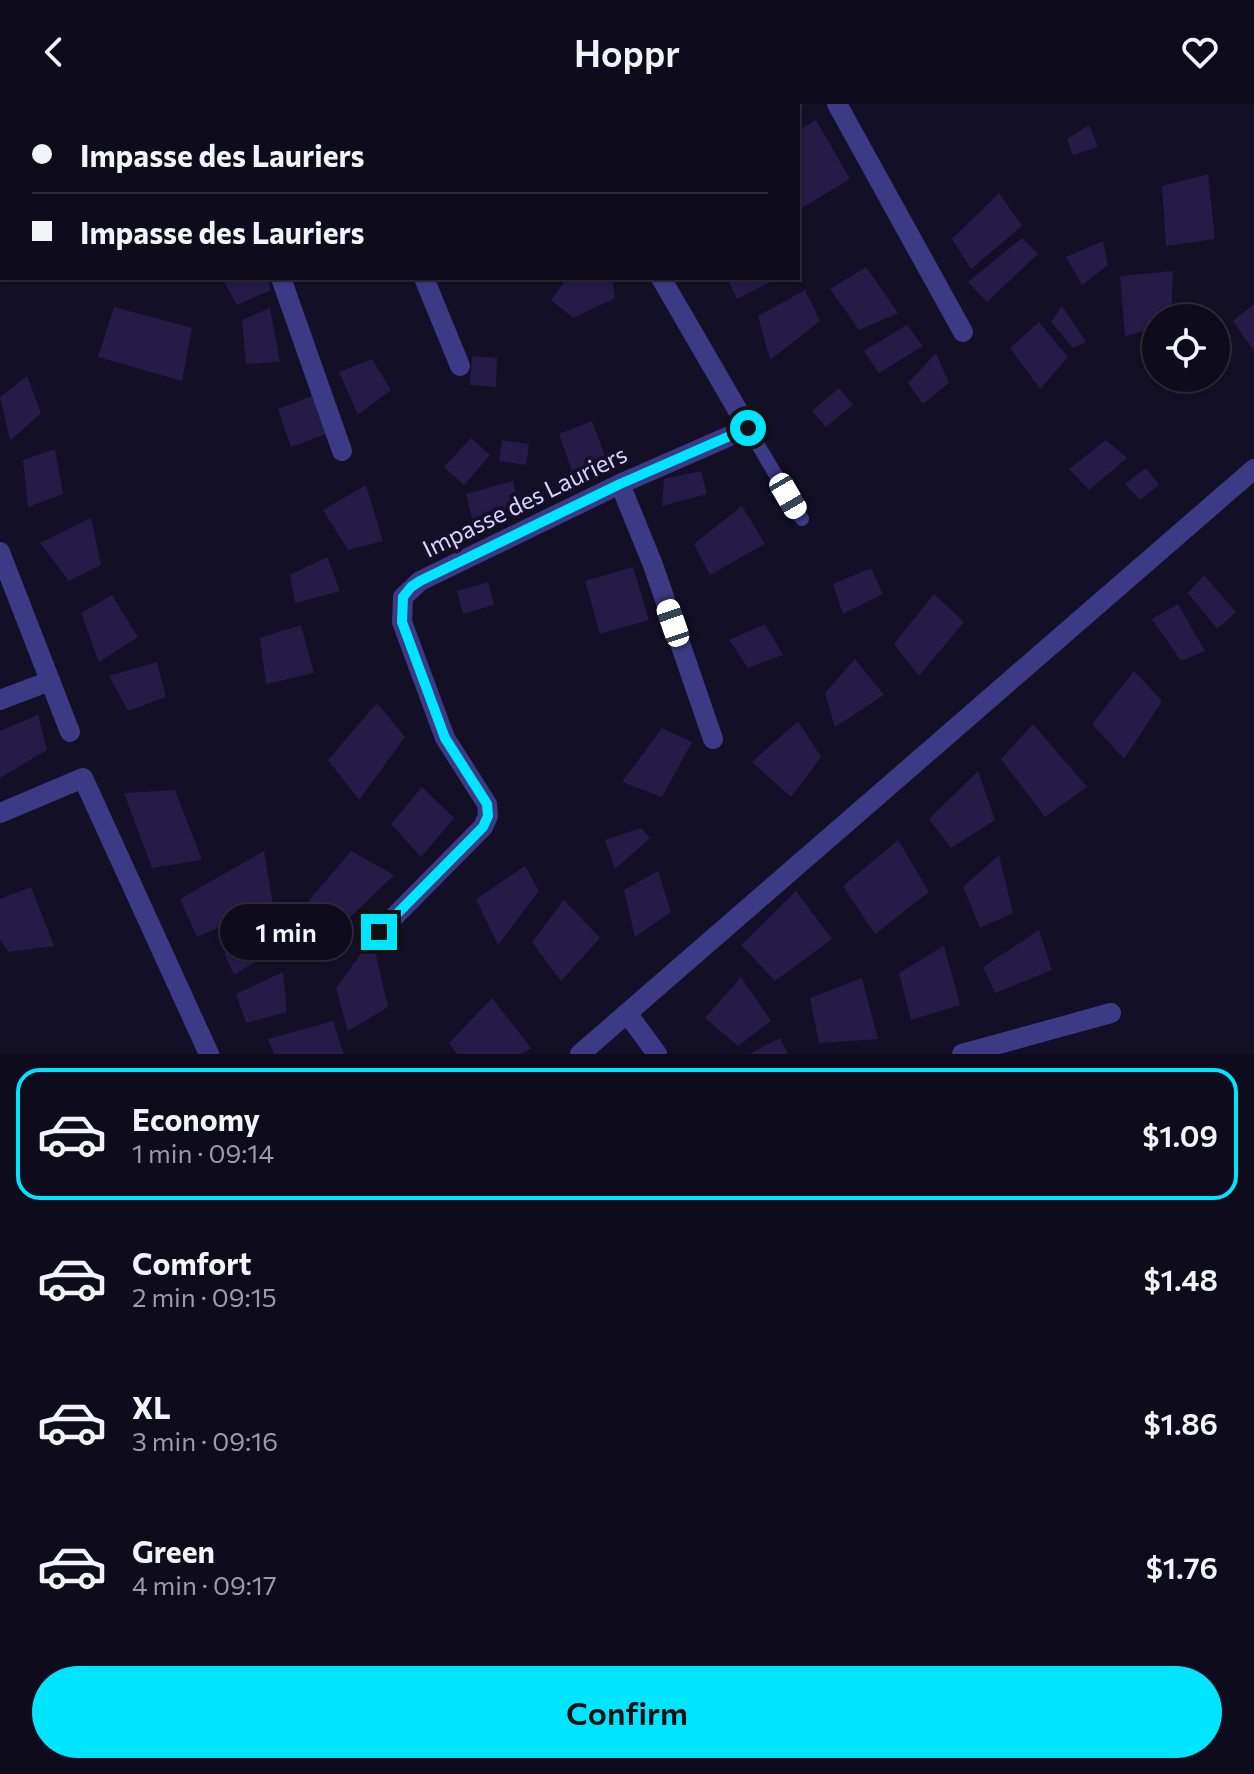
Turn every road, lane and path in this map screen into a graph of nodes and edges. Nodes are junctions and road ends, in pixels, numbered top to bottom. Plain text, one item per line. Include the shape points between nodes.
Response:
1 (837, 104) edge
2 (282, 280) edge
3 (425, 280) edge
4 (662, 280) edge
5 (963, 332) dead end
6 (460, 366) dead end
7 (748, 428) junction
8 (342, 451) dead end
9 (1254, 469) edge
10 (620, 484) junction
11 (802, 519) dead end
12 (0, 552) edge
13 (50, 681) junction
14 (0, 700) edge
15 (70, 732) dead end
16 (713, 739) dead end
17 (0, 813) edge
18 (379, 932) dead end
19 (627, 1013) junction
20 (1111, 1013) dead end
21 (209, 1054) edge
22 (580, 1054) edge
23 (657, 1054) edge
24 (962, 1054) edge

1 - 5 street
2 - 8 street
3 - 6 street
4 - 7 street
7 - 10 street, Impasse des Lauriers
7 - 11 lane
9 - 19 street
10 - 16 street
10 - 18 street, Impasse des Lauriers via 420,581 403,597 402,622 445,738 487,804 488,816
12 - 13 street
13 - 14 street
13 - 15 street
17 - 21 street via 83,778
19 - 22 street
19 - 23 street
20 - 24 street

